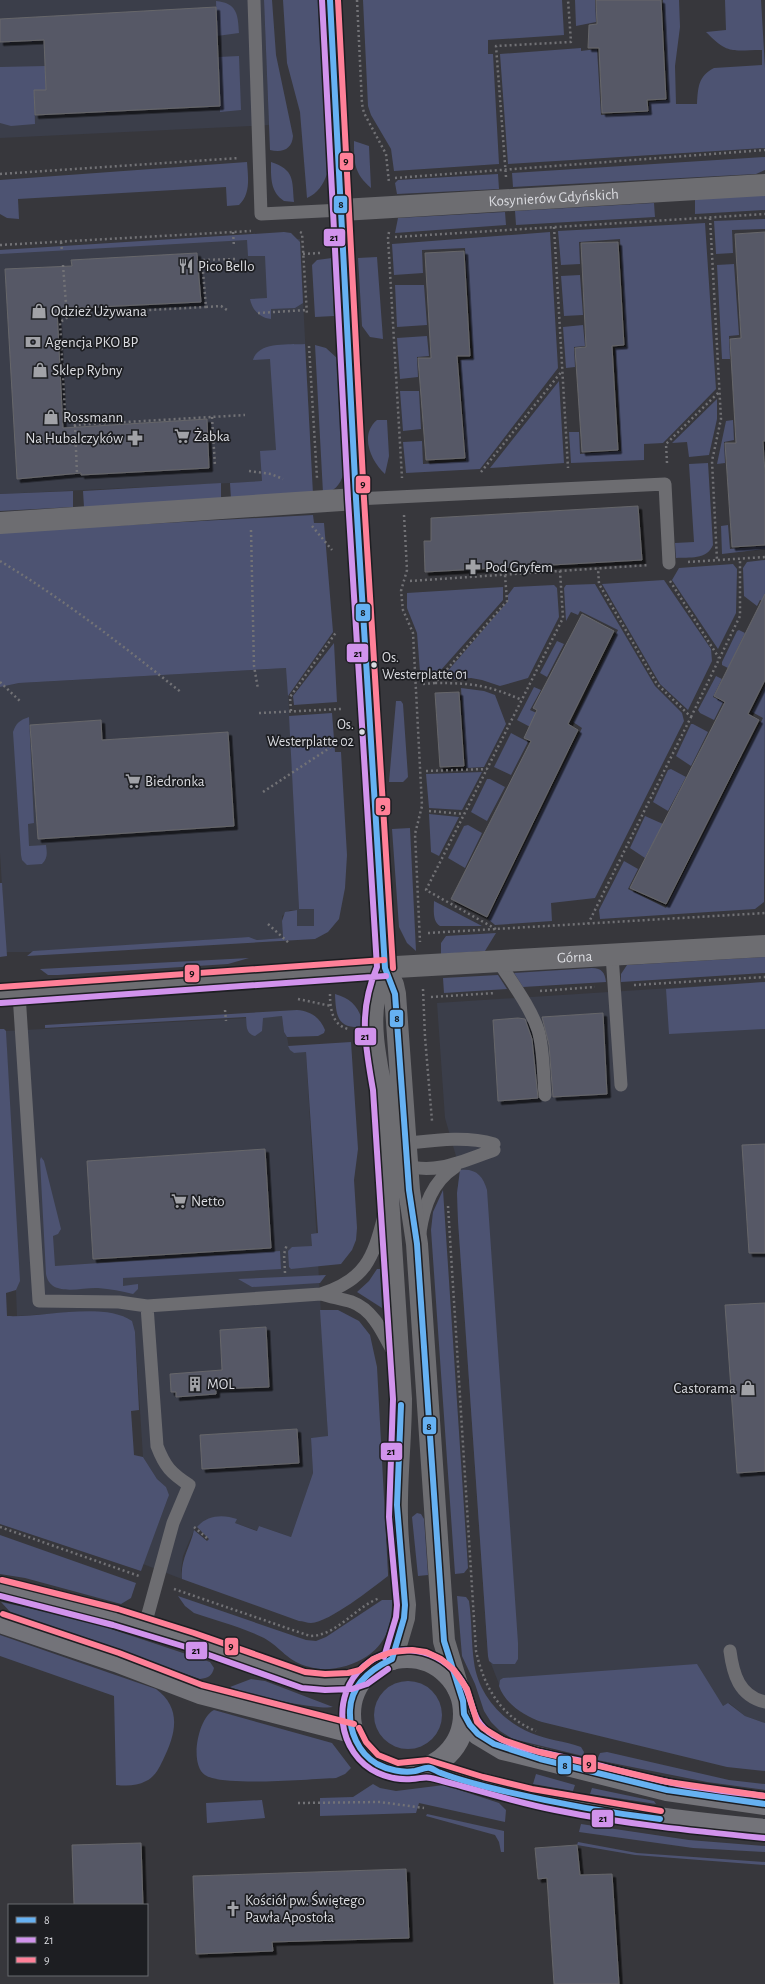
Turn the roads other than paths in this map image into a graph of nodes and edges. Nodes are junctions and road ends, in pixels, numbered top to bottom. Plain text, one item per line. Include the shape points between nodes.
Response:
1 (254, 0) edge
2 (330, 0) edge
3 (765, 185) edge
4 (342, 210) junction
5 (356, 499) junction
6 (0, 523) edge
7 (669, 564) road end
8 (765, 946) edge
9 (612, 955) junction
10 (499, 962) junction
11 (385, 968) junction
12 (9, 994) edge
13 (621, 1085) dead end
14 (544, 1095) dead end
15 (406, 1144) junction
16 (385, 1154) junction
17 (463, 1161) junction
18 (408, 1167) junction
19 (388, 1198) junction
20 (418, 1244) junction
21 (321, 1294) junction
22 (147, 1306) junction
23 (398, 1362) junction
24 (0, 1588) edge
25 (0, 1622) edge
26 (145, 1625) junction
27 (730, 1651) dead end
28 (392, 1659) junction
29 (363, 1677) junction
30 (458, 1688) junction
31 (765, 1702) edge
32 (464, 1714) junction
33 (352, 1732) junction
34 (426, 1768) junction
35 (765, 1804) edge
36 (765, 1830) edge

1 - 4 lane via 262,214
2 - 4 street
3 - 4 street, Kosynierów Gdyńskich
4 - 5 street
5 - 6 street
5 - 7 lane via 666,484
5 - 11 street
8 - 9 street, Górna
9 - 10 street, Górna
9 - 13 lane
10 - 11 street, Górna
10 - 14 lane via 534,1019 538,1030
11 - 12 street, Górna
11 - 15 street via 395,994
11 - 16 street via 374,1000 373,1019
12 - 22 lane via 39,1301 119,1302
15 - 16 lane via 392,1148
15 - 17 lane via 464,1139 480,1140 494,1147
15 - 18 street
16 - 18 lane via 391,1160
16 - 19 street
17 - 18 lane via 434,1170
17 - 20 lane via 445,1174 430,1194
18 - 20 street
19 - 21 lane via 370,1260 346,1284
19 - 23 street
20 - 30 street via 444,1641
21 - 22 lane
21 - 23 lane via 352,1302 363,1308 376,1321
22 - 26 lane via 157,1446 163,1462 173,1474 189,1484 173,1523
23 - 28 street via 401,1435 397,1519 405,1606
24 - 26 main road via 72,1604
25 - 33 main road via 116,1661 200,1693
26 - 29 main road via 303,1680 328,1683
27 - 31 lane via 735,1678 742,1689 753,1698
28 - 29 main road via 376,1666
28 - 30 main road via 408,1657 437,1666
29 - 33 main road via 350,1703
30 - 32 main road
32 - 34 main road via 462,1728 453,1747 439,1762
32 - 35 main road via 478,1734 510,1751 667,1790
33 - 34 main road via 359,1746 381,1766 396,1771
34 - 36 main road via 481,1785 578,1806 643,1817

